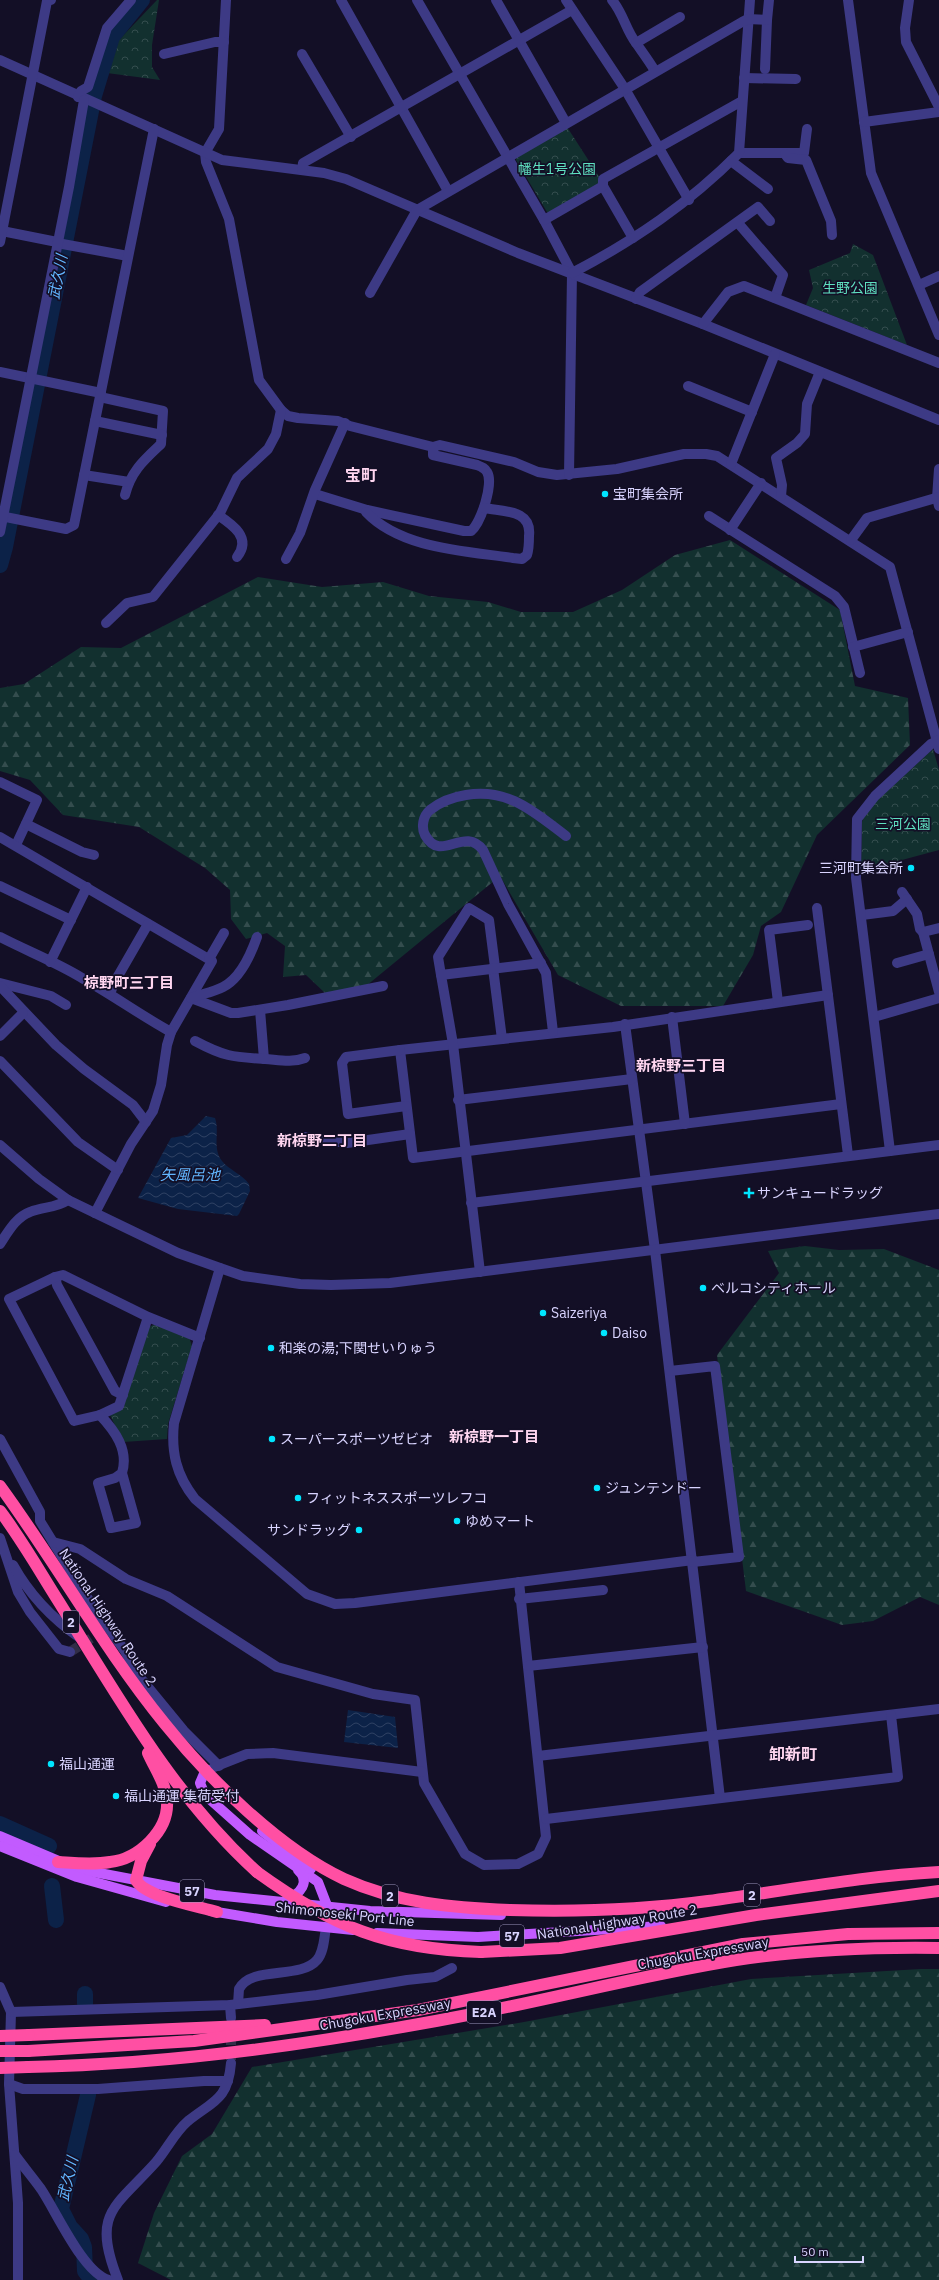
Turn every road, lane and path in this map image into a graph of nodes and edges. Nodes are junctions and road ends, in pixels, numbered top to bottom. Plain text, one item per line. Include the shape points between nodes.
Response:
1 (51, 0) edge
2 (132, 0) edge
3 (226, 0) edge
4 (341, 0) edge
5 (417, 0) edge
6 (496, 0) edge
7 (566, 0) edge
8 (612, 0) edge
9 (750, 0) edge
10 (769, 0) edge
11 (848, 0) edge
12 (908, 0) edge
13 (572, 10) junction
14 (680, 17) dead end
15 (748, 19) junction
16 (768, 20) junction
17 (518, 40) junction
18 (224, 42) junction
19 (636, 43) junction
20 (164, 54) dead end
21 (302, 54) dead end
22 (0, 60) edge
23 (765, 69) dead end
24 (656, 72) junction
25 (33, 75) junction
26 (459, 75) junction
27 (744, 78) junction
28 (796, 79) dead end
29 (625, 89) junction
30 (83, 99) junction
31 (742, 101) junction
32 (939, 107) edge
33 (401, 108) junction
34 (939, 112) edge
35 (864, 122) junction
36 (566, 123) junction
37 (154, 129) junction
38 (806, 129) dead end
39 (352, 136) junction
40 (660, 148) junction
41 (205, 153) junction
42 (739, 153) junction
43 (784, 154) junction
44 (507, 157) junction
45 (731, 161) junction
46 (302, 170) junction
47 (603, 186) junction
48 (768, 189) dead end
49 (448, 191) junction
50 (689, 200) junction
51 (416, 210) junction
52 (544, 220) junction
53 (770, 221) dead end
54 (738, 223) junction
55 (2, 231) junction
56 (832, 235) dead end
57 (633, 238) junction
58 (0, 242) edge
59 (58, 243) junction
60 (128, 256) junction
61 (572, 273) junction
62 (939, 276) edge
63 (919, 285) junction
64 (370, 293) dead end
65 (775, 298) junction
66 (636, 299) junction
67 (703, 324) junction
68 (939, 335) edge
69 (774, 354) junction
70 (939, 363) edge
71 (0, 372) edge
72 (820, 372) junction
73 (31, 379) junction
74 (688, 386) dead end
75 (100, 395) junction
76 (281, 410) junction
77 (752, 412) junction
78 (939, 420) edge
79 (95, 421) junction
80 (345, 423) junction
81 (162, 435) junction
82 (433, 447) junction
83 (731, 464) junction
84 (939, 469) edge
85 (84, 474) junction
86 (569, 475) junction
87 (129, 482) junction
88 (761, 483) junction
89 (315, 494) junction
90 (125, 495) dead end
91 (781, 496) junction
92 (938, 500) edge
93 (484, 508) junction
94 (364, 510) junction
95 (218, 515) junction
96 (3, 516) edge
97 (709, 516) dead end
98 (730, 530) junction
99 (0, 532) edge
100 (851, 540) junction
101 (237, 557) dead end
102 (286, 559) dead end
103 (106, 623) dead end
104 (908, 632) junction
105 (853, 647) junction
106 (860, 673) dead end
107 (938, 743) edge
108 (0, 782) edge
109 (26, 824) junction
110 (566, 836) dead end
111 (0, 837) edge
112 (16, 845) junction
113 (94, 855) dead end
114 (0, 886) edge
115 (87, 887) junction
116 (817, 908) dead end
117 (862, 915) junction
118 (71, 920) junction
119 (148, 924) junction
120 (808, 925) dead end
121 (939, 928) edge
122 (923, 932) junction
123 (224, 933) dead end
124 (0, 937) edge
125 (257, 937) dead end
126 (929, 954) junction
127 (209, 959) junction
128 (50, 962) junction
129 (897, 963) dead end
130 (541, 964) junction
131 (494, 968) junction
132 (441, 975) junction
133 (0, 983) edge
134 (0, 986) edge
135 (383, 986) dead end
136 (939, 992) edge
137 (110, 994) junction
138 (828, 995) junction
139 (191, 998) junction
140 (939, 998) edge
141 (778, 1002) junction
142 (66, 1004) dead end
143 (260, 1010) junction
144 (24, 1013) junction
145 (672, 1016) junction
146 (874, 1017) junction
147 (625, 1024) junction
148 (171, 1032) junction
149 (553, 1032) junction
150 (0, 1036) edge
151 (502, 1039) junction
152 (195, 1041) dead end
153 (453, 1044) junction
154 (400, 1050) junction
155 (305, 1058) dead end
156 (264, 1059) junction
157 (0, 1061) edge
158 (632, 1078) junction
159 (458, 1100) junction
160 (841, 1104) junction
161 (406, 1106) junction
162 (146, 1122) junction
163 (685, 1124) junction
164 (639, 1130) junction
165 (410, 1134) junction
166 (304, 1137) dead end
167 (0, 1145) edge
168 (939, 1145) edge
169 (890, 1151) junction
170 (464, 1152) junction
171 (848, 1155) junction
172 (118, 1170) junction
173 (645, 1181) junction
174 (68, 1200) junction
175 (471, 1203) junction
176 (95, 1214) junction
177 (939, 1214) edge
178 (0, 1244) edge
179 (655, 1250) junction
180 (220, 1268) junction
181 (480, 1272) junction
182 (55, 1277) junction
183 (148, 1317) junction
184 (200, 1338) junction
185 (670, 1371) junction
186 (123, 1395) junction
187 (100, 1414) junction
188 (0, 1439) edge
189 (122, 1473) junction
190 (0, 1486) edge
191 (0, 1511) edge
192 (0, 1538) edge
193 (53, 1542) junction
194 (4, 1549) junction
195 (693, 1561) junction
196 (519, 1582) junction
197 (603, 1590) dead end
198 (519, 1598) junction
199 (82, 1639) junction
200 (703, 1647) junction
201 (70, 1652) dead end
202 (528, 1666) junction
203 (939, 1709) edge
204 (891, 1715) junction
205 (141, 1733) junction
206 (713, 1736) junction
207 (538, 1756) junction
208 (219, 1766) junction
209 (206, 1769) junction
210 (422, 1772) junction
211 (720, 1798) junction
212 (237, 1801) junction
213 (546, 1819) junction
214 (157, 1834) junction
215 (0, 1836) edge
216 (0, 1846) edge
217 (58, 1862) junction
218 (290, 1863) junction
219 (939, 1872) edge
220 (136, 1880) junction
221 (939, 1891) edge
222 (277, 1903) junction
223 (328, 1908) junction
224 (217, 1912) junction
225 (565, 1912) junction
226 (699, 1924) junction
227 (326, 1928) junction
228 (939, 1933) edge
229 (939, 1948) edge
230 (452, 1968) dead end
231 (0, 1987) edge
232 (234, 2005) junction
233 (11, 2012) junction
234 (231, 2018) tunnel mouth
235 (324, 2023) junction
236 (0, 2036) edge
237 (0, 2051) edge
238 (231, 2063) tunnel mouth
239 (2, 2068) edge
240 (228, 2081) junction
241 (9, 2084) junction
242 (15, 2155) junction
243 (18, 2280) edge
244 (109, 2280) edge
245 (118, 2280) edge

1 - 25 street via 48,0
2 - 30 street via 107,28 88,87 81,91
3 - 18 street
4 - 33 street
5 - 26 street
6 - 17 street
7 - 13 street
8 - 19 street
9 - 15 street
10 - 16 street
11 - 35 street
12 - 32 street via 906,42
13 - 17 street
13 - 29 street
14 - 19 street
15 - 16 street
15 - 24 street
15 - 27 street
16 - 23 street
17 - 26 street
17 - 36 street
18 - 20 street
18 - 41 street via 219,129
19 - 24 street
21 - 39 street
22 - 25 street
24 - 29 street
25 - 30 street
25 - 55 street
26 - 33 street
26 - 44 street
27 - 28 street
27 - 31 street
29 - 36 street
29 - 40 street
30 - 37 street
30 - 59 street
31 - 40 street
31 - 42 street
33 - 39 street
33 - 49 street
34 - 35 street
35 - 63 street via 871,173
36 - 44 street
37 - 41 street
37 - 60 street
38 - 43 street via 804,153
39 - 46 street via 303,163
40 - 47 street via 603,179
40 - 50 street
41 - 46 street via 239,163
41 - 76 street via 206,162 229,219 258,380
42 - 43 street
42 - 45 street
43 - 56 street via 788,158 806,160 831,220
44 - 49 street
44 - 52 street
45 - 48 street
45 - 50 street
46 - 51 street via 346,180
47 - 52 street
47 - 57 street
49 - 51 street
50 - 57 street
51 - 61 street
51 - 64 street
52 - 61 street
53 - 54 street via 758,207
54 - 65 street via 784,275
54 - 66 street via 640,292
55 - 58 street
55 - 59 street
57 - 61 street
59 - 60 street
59 - 73 street
60 - 75 street
61 - 66 street
61 - 86 street
62 - 63 street
63 - 68 street
65 - 67 street via 744,286 738,287 728,292
65 - 70 street
66 - 67 street
67 - 69 street
69 - 72 street
69 - 77 street
71 - 73 street
72 - 78 street
72 - 91 street via 807,404 805,434 776,458 782,485
73 - 75 street
73 - 96 street
74 - 77 street
75 - 79 street
75 - 81 street via 163,411
76 - 80 street via 288,416
76 - 95 street via 274,439 263,455 237,478
77 - 83 street
79 - 81 street
79 - 85 street
80 - 82 street
80 - 89 street
81 - 87 street via 161,444 144,459
82 - 86 street via 440,445 514,462 538,472
82 - 93 street via 433,455 477,465 486,470 489,482
83 - 86 street via 712,454 684,454 617,469
83 - 88 street
84 - 92 street
85 - 87 street
85 - 96 street via 74,525 66,529
87 - 90 street
88 - 91 street
88 - 98 street
89 - 94 street
89 - 102 street via 300,533
91 - 100 street
92 - 100 street via 867,518
93 - 94 street via 476,525 469,532
93 - 94 street via 519,514 527,519 530,527 527,555 513,558 417,543
95 - 101 street via 237,529 244,540 242,551
95 - 103 street via 153,597 127,603
96 - 99 street
97 - 98 street
98 - 105 street via 835,596 844,607
100 - 104 street via 890,567
104 - 105 street
104 - 107 street
105 - 106 street
107 - 117 street via 875,796 857,819 856,878
108 - 109 street via 38,800
109 - 112 street
109 - 113 street via 82,852
110 - 130 street via 518,802 494,794 475,793 454,797 435,806 424,819 426,837 436,845 446,847 469,840 478,844
111 - 112 street
112 - 115 street
114 - 118 street
115 - 118 street
115 - 119 street
116 - 138 street
117 - 122 street via 894,911 904,895 917,914
117 - 146 street
118 - 128 street
119 - 127 street
119 - 137 street
120 - 141 street via 769,930
121 - 122 street
122 - 126 street
123 - 127 street
124 - 128 street
125 - 139 street via 251,954 238,974 222,988
126 - 129 street
126 - 136 street
127 - 139 street via 212,961
128 - 137 street
130 - 131 street
130 - 149 street via 546,973
131 - 132 street
131 - 132 street via 489,920 469,908 438,957
131 - 151 street
132 - 153 street
133 - 142 street via 51,996
134 - 144 street
135 - 143 street
137 - 148 street via 130,1006 136,1013
138 - 141 street
138 - 160 street
139 - 143 street via 231,1013
139 - 148 street
140 - 146 street
141 - 145 street
143 - 156 street
144 - 150 street
144 - 162 street via 73,1060 133,1105
145 - 147 street
145 - 163 street
146 - 169 street
147 - 149 street
147 - 158 street
148 - 162 street via 158,1100
149 - 151 street
151 - 153 street
152 - 156 street via 229,1056
153 - 154 street
153 - 159 street
154 - 161 street
154 - 161 street via 346,1058 342,1063 348,1114
155 - 156 street via 292,1061
157 - 172 street via 78,1142
158 - 159 street
158 - 164 street
159 - 170 street
160 - 163 street
160 - 171 street
161 - 165 street
162 - 172 street
163 - 164 street
164 - 170 street
164 - 173 street
165 - 166 street via 347,1143
165 - 170 street via 413,1158
167 - 174 street
168 - 169 street
169 - 171 street
170 - 175 street
171 - 173 street
172 - 176 street
173 - 175 street
173 - 179 street
174 - 176 street
174 - 178 street via 58,1206 35,1210 24,1215
175 - 181 street
176 - 180 street via 178,1253
177 - 179 street
179 - 181 street
179 - 185 street
180 - 181 street via 243,1276 272,1281 331,1285 390,1283
180 - 184 street
182 - 183 street via 63,1275
182 - 186 street via 85,1340 114,1391
182 - 187 street via 9,1299 74,1421
183 - 184 street
183 - 186 street
184 - 196 street via 174,1423 173,1449 178,1471 195,1499 307,1594 324,1601 345,1604
185 - 195 street
185 - 195 street via 715,1366 739,1557
186 - 187 street via 119,1406
187 - 189 street via 112,1428 124,1451
188 - 193 street via 40,1512 40,1521
189 - 189 street via 98,1483 111,1528 136,1523
190 - 209 highway, National Highway Route 2 / 2 via 57,1566 123,1670 166,1726
191 - 199 highway, National Highway Route 2 / 2
192 - 194 street
193 - 208 street via 106,1629 125,1651 138,1675 184,1731
193 - 210 street via 80,1549 126,1579 167,1596 204,1618 269,1664 373,1694 415,1700
194 - 199 street via 23,1583 60,1624
194 - 201 street via 18,1592 30,1612 59,1649
195 - 196 street
195 - 200 street
196 - 198 street
197 - 198 street
198 - 202 street
199 - 205 highway, National Highway Route 2 / 2
200 - 202 street
200 - 206 street
202 - 207 street
203 - 204 street
204 - 206 street
204 - 211 street via 898,1777
205 - 214 highway via 167,1800 165,1821
205 - 226 highway, National Highway Route 2 / 2, bridge via 219,1835 257,1872 295,1899 331,1919 362,1932 409,1946 481,1952 560,1948
206 - 207 street
206 - 211 street
207 - 213 street
208 - 209 street
208 - 210 street via 246,1754 273,1753
208 - 212 street via 220,1780
209 - 212 highway, National Highway Route 2 / 2
209 - 218 main road via 200,1783 206,1794 250,1835
210 - 213 street via 424,1783 460,1846 465,1854 478,1863 518,1864 532,1858 545,1844
211 - 213 street
212 - 223 main road via 260,1829 324,1879 329,1890
212 - 225 highway, National Highway Route 2 / 2 via 324,1869 386,1895 460,1907
214 - 217 highway via 138,1851 117,1861 89,1864
214 - 220 highway via 141,1861
215 - 217 main road, Shimonoseki Port Line / 57
216 - 224 main road, Shimonoseki Port Line / 57 via 102,1886 158,1901
217 - 220 main road, Shimonoseki Port Line / 57 via 78,1869
218 - 222 main road via 302,1876 303,1887 295,1895
218 - 223 main road via 318,1882
219 - 225 highway, National Highway Route 2 / 2 via 871,1877 667,1906
220 - 222 main road, Shimonoseki Port Line / 57
220 - 224 highway via 141,1888 151,1894
221 - 226 highway, National Highway Route 2 / 2 via 829,1904
222 - 223 main road, Shimonoseki Port Line / 57
223 - 225 main road, Shimonoseki Port Line / 57 via 452,1915
223 - 227 main road
224 - 227 main road, Shimonoseki Port Line / 57
226 - 227 main road, Shimonoseki Port Line / 57 via 478,1937 405,1935
227 - 232 street via 320,1955 314,1962 304,1968 248,1980 239,1989
228 - 235 highway, Chugoku Expressway / E2A via 848,1934 743,1944 418,2010
229 - 239 highway, Chugoku Expressway / E2A, bridge via 846,1949 737,1960 323,2041 187,2058
230 - 232 street via 435,1978
231 - 233 street
232 - 233 street
232 - 234 street
233 - 241 street
235 - 236 highway, bridge
235 - 237 highway, Chugoku Expressway / E2A, bridge via 186,2042
238 - 240 street
240 - 241 street via 98,2089 23,2089
240 - 245 street via 219,2098 182,2127 156,2161 113,2208 107,2237
241 - 242 street
242 - 243 street
242 - 244 street via 89,2264 101,2278

